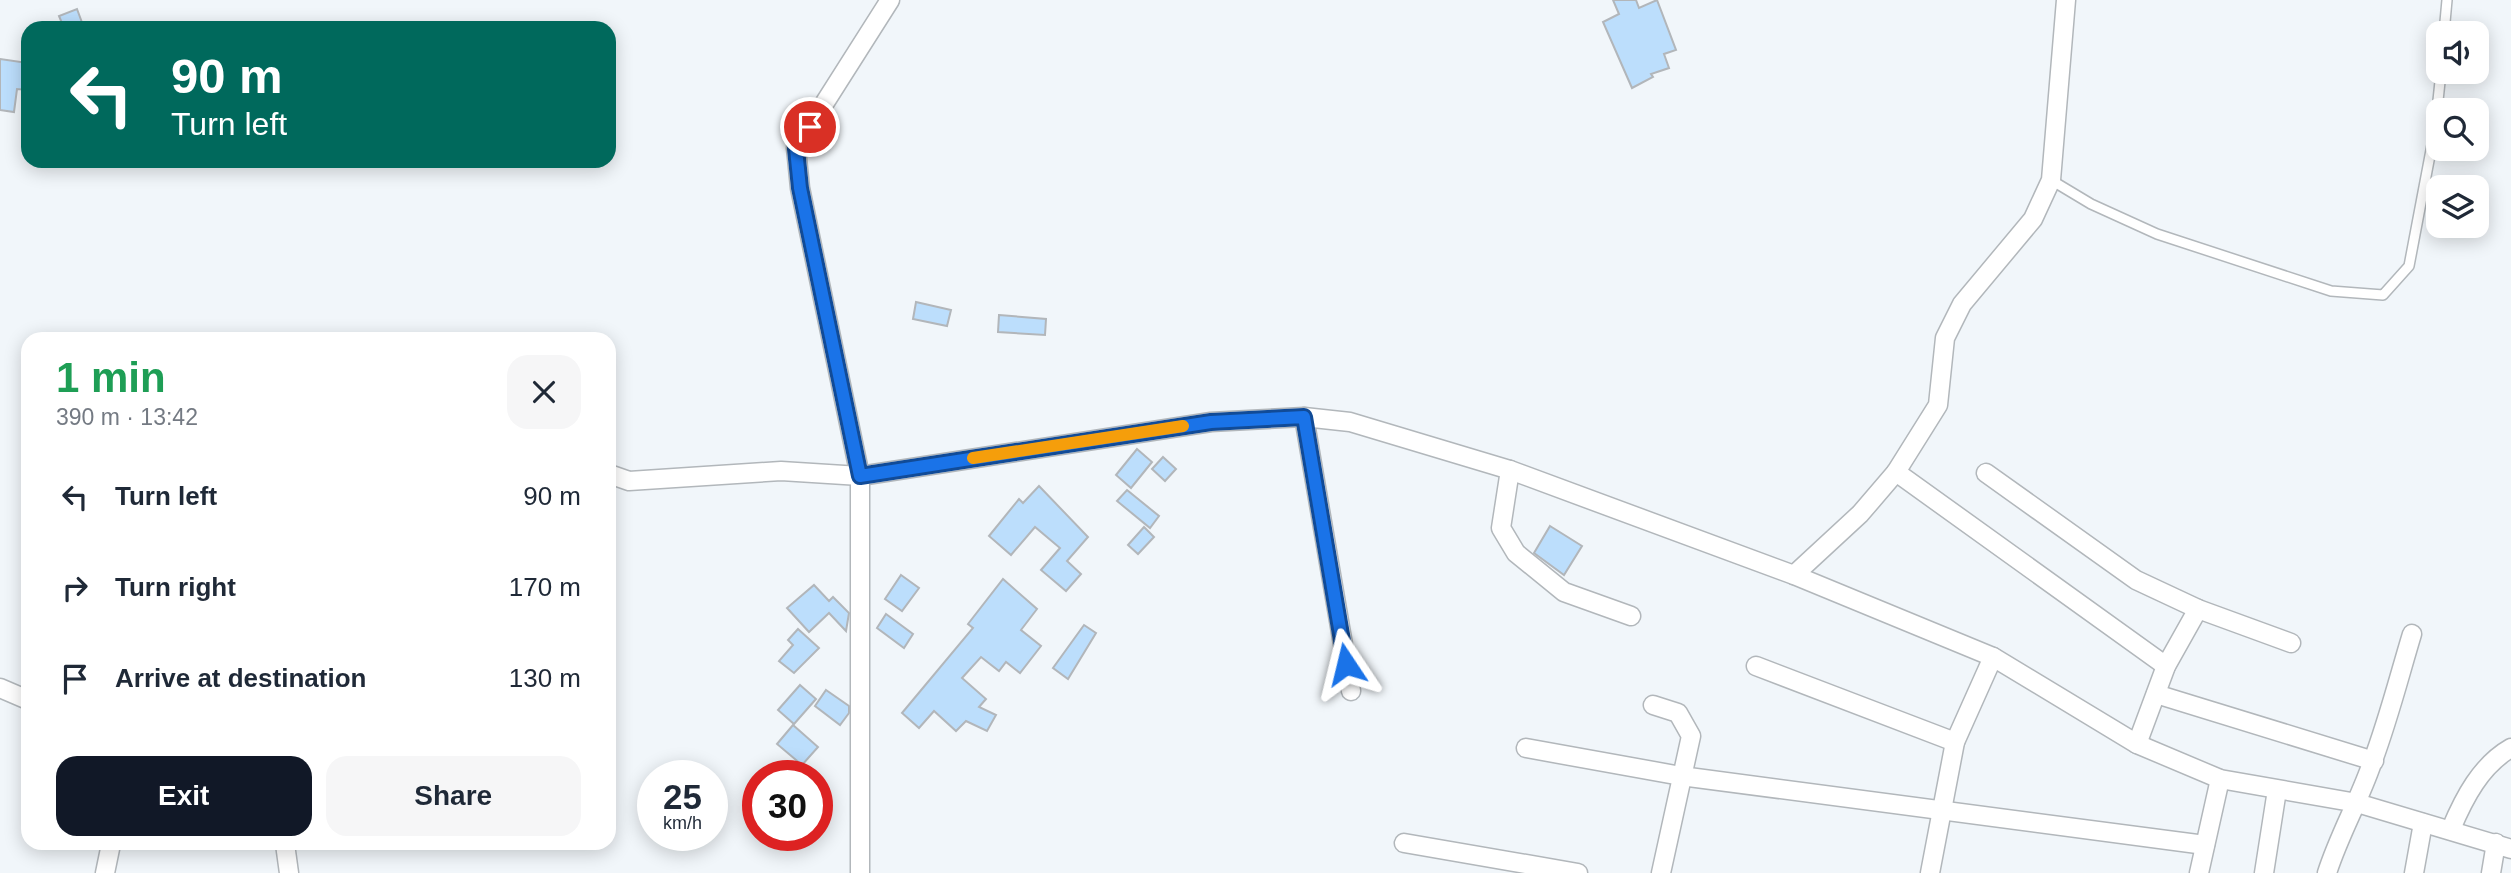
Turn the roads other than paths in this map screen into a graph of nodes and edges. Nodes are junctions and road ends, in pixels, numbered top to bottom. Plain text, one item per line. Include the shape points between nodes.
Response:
1 (890, 0) edge
2 (2066, 0) edge
3 (2447, 0) edge
4 (2445, 21) edge
5 (2440, 84) edge
6 (2051, 180) junction
7 (1304, 417) junction
8 (1510, 470) junction
9 (1896, 472) junction
10 (1986, 473) dead end
11 (616, 476) edge
12 (860, 476) junction
13 (1794, 575) junction
14 (2198, 609) junction
15 (1631, 616) dead end
16 (2412, 634) dead end
17 (2291, 643) dead end
18 (1993, 657) junction
19 (1756, 666) dead end
20 (2166, 666) junction
21 (0, 688) edge
22 (1351, 691) dead end
23 (2156, 694) junction
24 (21, 697) edge
25 (1653, 705) dead end
26 (1955, 742) junction
27 (2137, 744) junction
28 (1526, 748) dead end
29 (2511, 748) edge
30 (2374, 761) junction
31 (1681, 776) junction
32 (2220, 779) junction
33 (2277, 790) junction
34 (2357, 803) junction
35 (1941, 813) junction
36 (2423, 823) junction
37 (2451, 829) junction
38 (1404, 842) dead end
39 (2205, 845) junction
40 (2503, 846) edge
41 (109, 850) edge
42 (286, 850) edge
43 (105, 873) edge
44 (289, 873) edge
45 (860, 873) edge
46 (1578, 873) edge
47 (1661, 873) edge
48 (1930, 873) edge
49 (2199, 873) edge
50 (2264, 873) edge
51 (2327, 873) edge
52 (2414, 873) edge
53 (2491, 873) edge

1 - 12 street via 796,149 800,188
2 - 6 street
3 - 4 lane
5 - 6 lane via 2409,266 2383,295 2331,291 2157,234
6 - 9 street via 2033,219 1962,304 1945,338 1938,405
7 - 8 street via 1350,422
7 - 12 street via 1211,422
7 - 22 street
8 - 13 street
8 - 15 street via 1501,528 1516,553 1564,592
9 - 13 street via 1860,514
9 - 20 street
10 - 14 street via 2136,580
11 - 12 street via 629,481 781,471
12 - 45 street
13 - 18 street
14 - 17 street
14 - 20 street
16 - 30 street
18 - 26 street
18 - 27 street
19 - 26 street
20 - 23 street
21 - 24 street
23 - 27 street
23 - 30 street
25 - 31 street via 1678,713 1687,725 1690,736
26 - 35 street
27 - 32 street
28 - 31 street
29 - 37 street via 2495,757 2463,801
30 - 34 street
31 - 35 street
31 - 47 street
32 - 33 street
32 - 39 street
33 - 34 street
33 - 50 street
34 - 36 street
34 - 51 street via 2336,842
35 - 39 street
35 - 48 street
36 - 37 street
36 - 52 street
37 - 40 street
38 - 46 street
39 - 49 street
40 - 53 street
41 - 43 street
42 - 44 street

